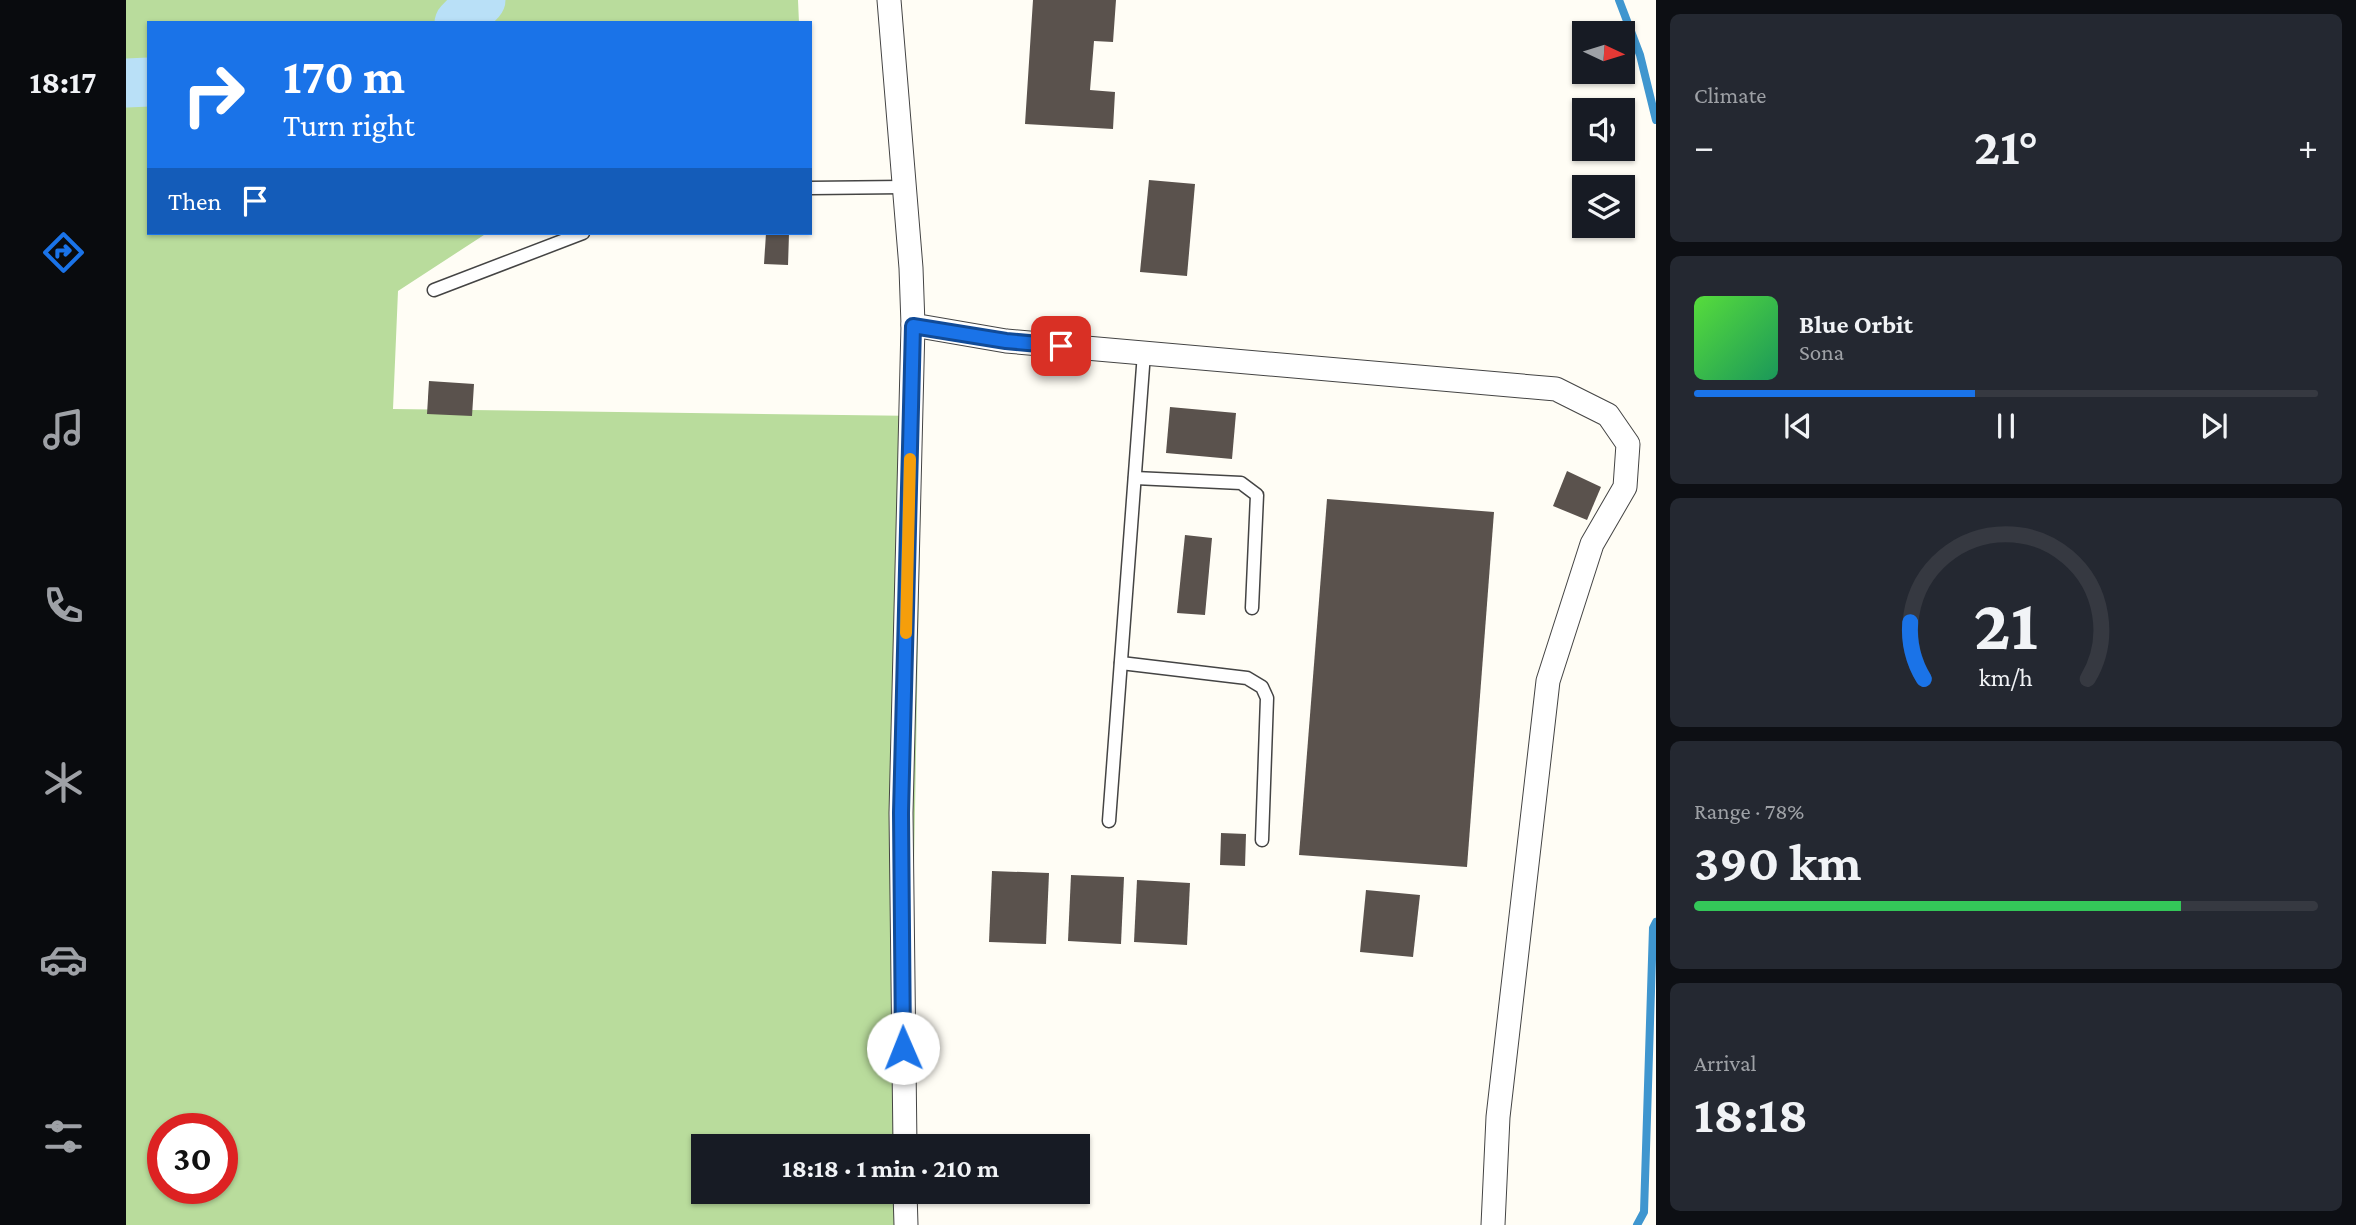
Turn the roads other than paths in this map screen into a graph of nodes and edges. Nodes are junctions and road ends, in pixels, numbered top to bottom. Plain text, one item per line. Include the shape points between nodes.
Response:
1 (889, 0) edge
2 (904, 187) junction
3 (812, 188) edge
4 (578, 235) edge
5 (434, 290) dead end
6 (913, 326) junction
7 (1144, 353) junction
8 (1135, 478) junction
9 (1252, 608) dead end
10 (1121, 663) junction
11 (1109, 821) dead end
12 (1262, 839) dead end
13 (905, 1134) edge
14 (905, 1204) edge
15 (906, 1225) edge
16 (1493, 1225) edge

1 - 2 street
2 - 3 lane
2 - 6 street
4 - 5 lane
6 - 7 street via 1006,341
6 - 13 street via 901,813
7 - 8 lane
7 - 16 street via 1556,389 1608,415 1628,444 1625,487 1592,544 1548,681 1498,1117
8 - 9 lane via 1241,483 1251,488 1257,495
8 - 10 lane
10 - 11 lane
10 - 12 lane via 1247,678 1262,687 1267,698
14 - 15 street

